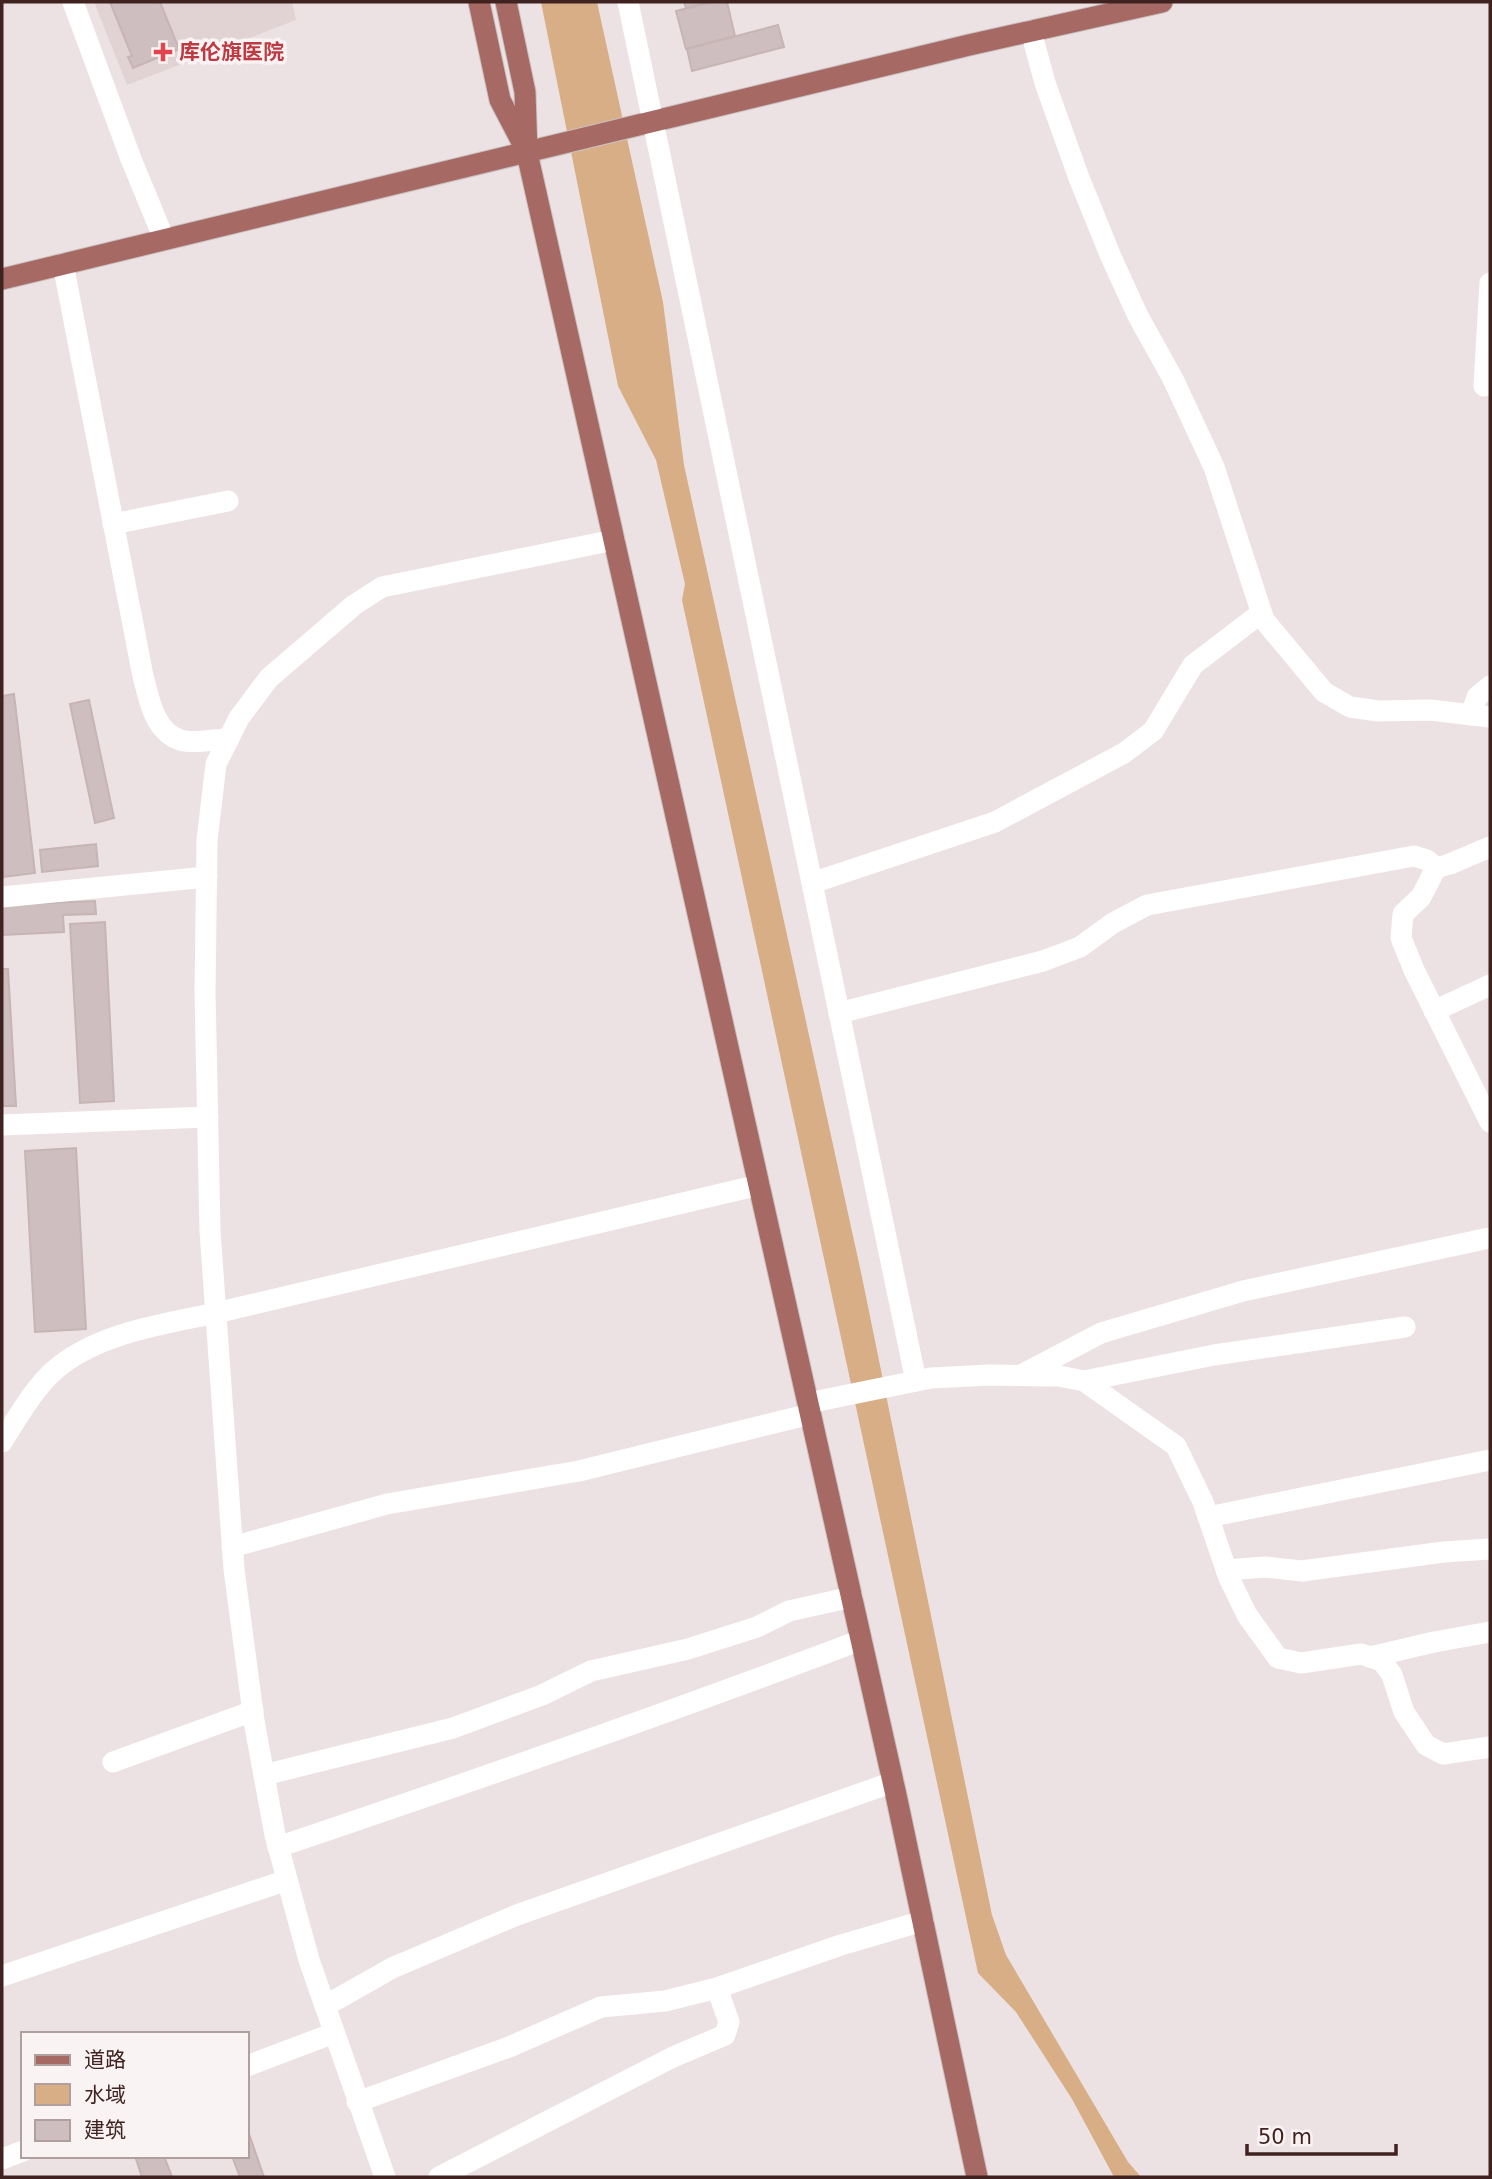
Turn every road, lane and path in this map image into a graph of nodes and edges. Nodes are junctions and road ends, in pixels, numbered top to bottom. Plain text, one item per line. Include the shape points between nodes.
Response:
1 (73, 2) edge
2 (479, 2) edge
3 (506, 2) edge
4 (628, 2) edge
5 (1162, 2) edge
6 (1095, 10) edge
7 (1031, 31) junction
8 (653, 122) junction
9 (527, 153) junction
10 (164, 239) junction
11 (63, 264) junction
12 (2, 279) edge
13 (1490, 283) edge
14 (1483, 386) dead end
15 (228, 501) dead end
16 (113, 524) junction
17 (614, 540) junction
18 (1262, 613) junction
19 (1490, 686) edge
20 (1481, 716) edge
21 (229, 739) junction
22 (1490, 847) edge
23 (1436, 868) junction
24 (207, 877) junction
25 (812, 883) junction
26 (2, 897) edge
27 (1490, 985) edge
28 (1434, 1010) junction
29 (839, 1013) junction
30 (208, 1117) junction
31 (1490, 1122) edge
32 (2, 1125) edge
33 (759, 1185) junction
34 (1489, 1238) edge
35 (216, 1313) junction
36 (1405, 1327) dead end
37 (1019, 1376) junction
38 (916, 1381) junction
39 (1084, 1381) junction
40 (809, 1408) junction
41 (2, 1442) edge
42 (1490, 1460) edge
43 (1208, 1517) junction
44 (233, 1547) junction
45 (1490, 1549) edge
46 (1226, 1570) junction
47 (852, 1597) junction
48 (1490, 1632) edge
49 (861, 1640) junction
50 (1370, 1657) junction
51 (253, 1712) junction
52 (1490, 1747) edge
53 (113, 1762) dead end
54 (264, 1776) junction
55 (893, 1782) junction
56 (278, 1847) junction
57 (287, 1880) junction
58 (923, 1921) junction
59 (2, 1976) edge
60 (718, 1988) junction
61 (324, 2006) junction
62 (334, 2033) junction
63 (248, 2066) edge
64 (357, 2102) junction
65 (21, 2152) edge
66 (2, 2159) edge
67 (385, 2177) edge
68 (439, 2177) edge
69 (977, 2177) edge

1 - 10 street
2 - 9 main road via 500,100
3 - 9 main road via 525,92
4 - 8 street
5 - 6 main road
6 - 7 main road
7 - 8 main road
7 - 18 street via 1079,178 1138,316 1214,467
8 - 9 main road
8 - 25 street
9 - 10 main road
9 - 17 main road
10 - 11 main road
11 - 12 main road
11 - 16 street
13 - 14 street
15 - 16 street
16 - 21 street via 153,711 166,732 181,740
17 - 21 street via 382,587 354,605 269,678
17 - 33 main road
18 - 20 street via 1324,692 1349,707
18 - 25 street via 1194,665 1153,732 1124,753 995,822
19 - 20 street via 1477,697
21 - 24 street via 216,764
22 - 23 street
23 - 28 street via 1421,897 1403,914 1401,938
23 - 29 street via 1414,856 1147,905 1080,947 1043,961
24 - 26 street
24 - 30 street
25 - 29 street
27 - 28 street
28 - 31 street
29 - 38 street
30 - 32 street
30 - 35 street
33 - 35 street
33 - 40 main road
34 - 37 street via 1243,1291 1101,1333
35 - 41 street via 144,1328 85,1349 55,1369
35 - 44 street
36 - 39 street via 1214,1355
37 - 38 street
37 - 39 street
38 - 40 street
39 - 43 street via 1176,1446
40 - 44 street via 579,1471 387,1504
40 - 47 main road
42 - 43 street
43 - 46 street
44 - 51 street
45 - 46 street via 1302,1572 1265,1567
46 - 50 street via 1247,1615 1278,1658 1301,1662 1361,1654
47 - 49 main road
47 - 54 street via 789,1611 757,1627 688,1648 591,1671 453,1728
48 - 50 street
49 - 55 main road
49 - 56 street via 503,1771
50 - 52 street via 1382,1661 1392,1675 1404,1712 1426,1745 1443,1754
51 - 53 street
51 - 54 street
54 - 56 street
55 - 58 main road
55 - 61 street via 517,1915 392,1968
56 - 57 street
57 - 59 street
57 - 61 street
58 - 60 street
58 - 69 main road
60 - 64 street via 665,2001 601,2007 509,2048
60 - 68 street via 729,2022 725,2035
61 - 62 street
62 - 63 street
62 - 64 street
64 - 67 street
65 - 66 street

